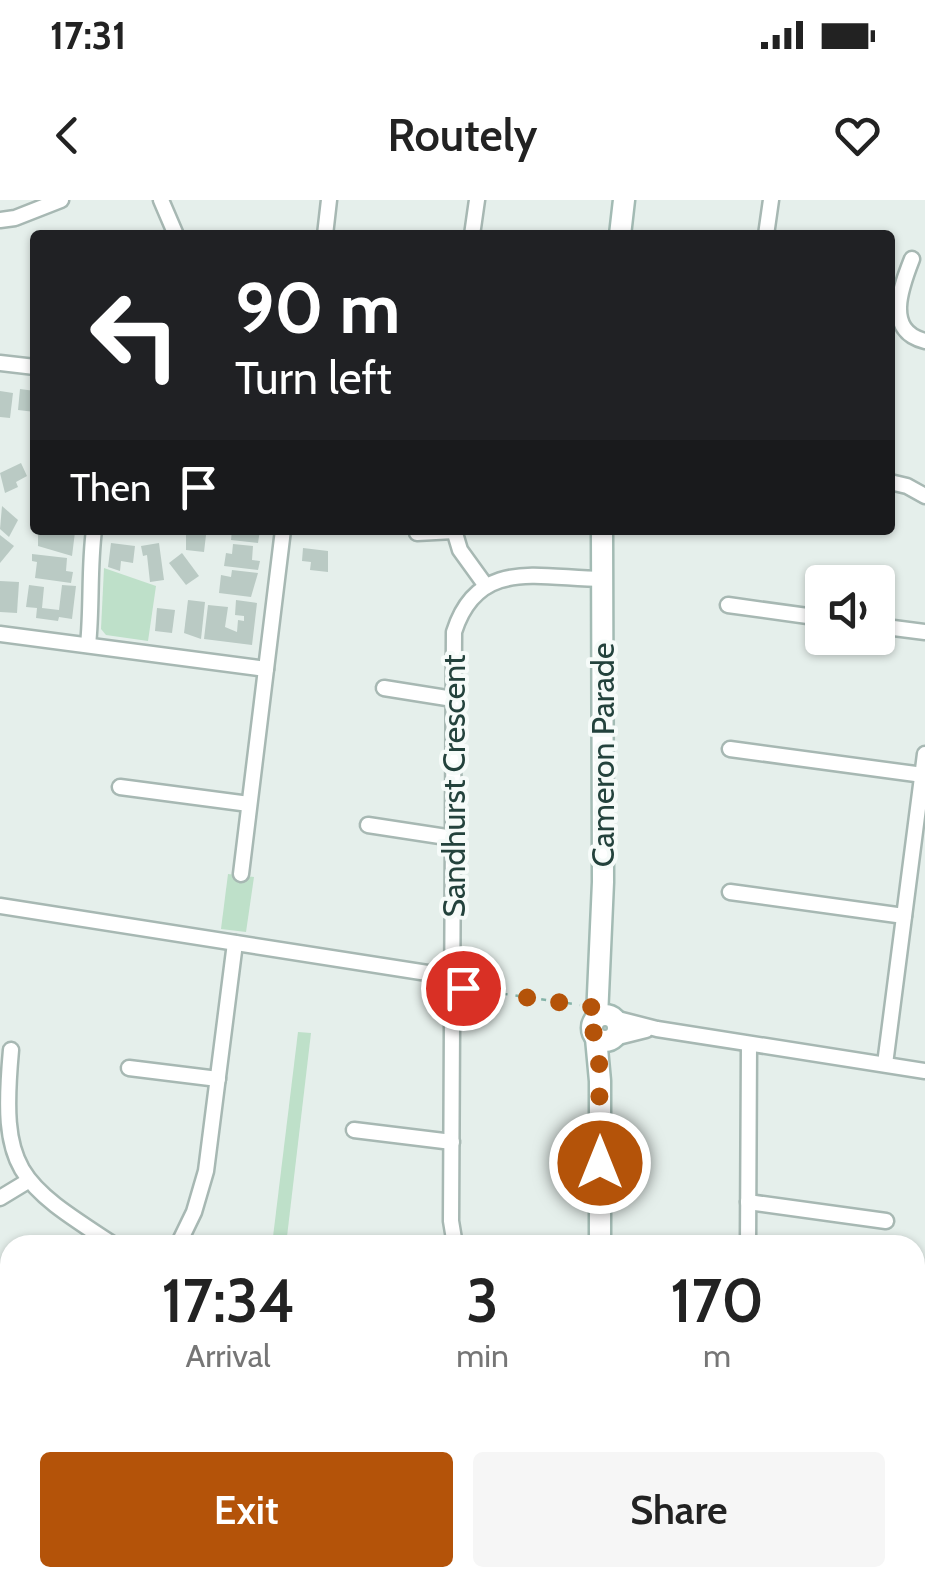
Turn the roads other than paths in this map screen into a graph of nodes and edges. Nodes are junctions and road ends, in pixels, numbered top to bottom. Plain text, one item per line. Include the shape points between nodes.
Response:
1 (61, 200) edge
2 (161, 200) edge
3 (329, 200) edge
4 (477, 200) edge
5 (624, 200) edge
6 (770, 200) edge
7 (0, 220) edge
8 (174, 230) edge
9 (326, 230) edge
10 (473, 230) edge
11 (621, 230) edge
12 (767, 230) edge
13 (912, 260) dead end
14 (925, 341) edge
15 (0, 362) edge
16 (30, 366) edge
17 (895, 483) edge
18 (925, 496) edge
19 (93, 535) edge
20 (282, 535) edge
21 (455, 535) edge
22 (602, 535) edge
23 (602, 575) junction
24 (486, 586) junction
25 (728, 605) dead end
26 (805, 616) edge
27 (895, 628) edge
28 (925, 632) edge
29 (0, 634) edge
30 (88, 645) junction
31 (266, 669) junction
32 (384, 688) dead end
33 (453, 698) junction
34 (730, 749) dead end
35 (925, 754) edge
36 (922, 775) junction
37 (120, 787) dead end
38 (250, 804) junction
39 (368, 824) dead end
40 (453, 838) junction
41 (241, 874) dead end
42 (730, 892) dead end
43 (0, 906) edge
44 (904, 916) junction
45 (235, 943) junction
46 (458, 982) junction
47 (606, 1025) junction
48 (749, 1044) junction
49 (11, 1050) dead end
50 (885, 1064) junction
51 (129, 1068) dead end
52 (925, 1070) edge
53 (218, 1079) junction
54 (354, 1130) dead end
55 (452, 1142) junction
56 (28, 1182) junction
57 (0, 1198) edge
58 (748, 1202) junction
59 (886, 1221) dead end
60 (99, 1235) edge
61 (183, 1235) edge
62 (453, 1235) edge
63 (600, 1235) edge
64 (748, 1235) edge

1 - 7 street
2 - 8 street
3 - 9 street
4 - 10 street
5 - 11 street
6 - 12 street
13 - 14 street via 901,289 900,320 906,332
15 - 16 street
17 - 18 street
19 - 30 street
20 - 31 street
21 - 24 street
22 - 23 street, Cameron Parade
23 - 24 street via 515,576
23 - 47 street, Cameron Parade
24 - 33 street, Sandhurst Crescent via 454,632
25 - 26 street
27 - 28 street
29 - 30 street
30 - 31 street
31 - 38 street
32 - 33 street
33 - 40 street, Sandhurst Crescent
34 - 36 street
35 - 36 street
36 - 44 street
37 - 38 street
38 - 41 street
39 - 40 street
40 - 46 street, Sandhurst Crescent
42 - 44 street
43 - 45 street
44 - 50 street
45 - 46 street
45 - 53 street
46 - 55 street, Sandhurst Crescent
47 - 48 street
47 - 63 street, Cameron Parade
48 - 50 street
48 - 58 street
49 - 56 street via 5,1124
50 - 52 street
51 - 53 street
53 - 61 street via 206,1172
54 - 55 street
55 - 62 street, Sandhurst Crescent
56 - 57 street
56 - 60 street
58 - 59 street
58 - 64 street

